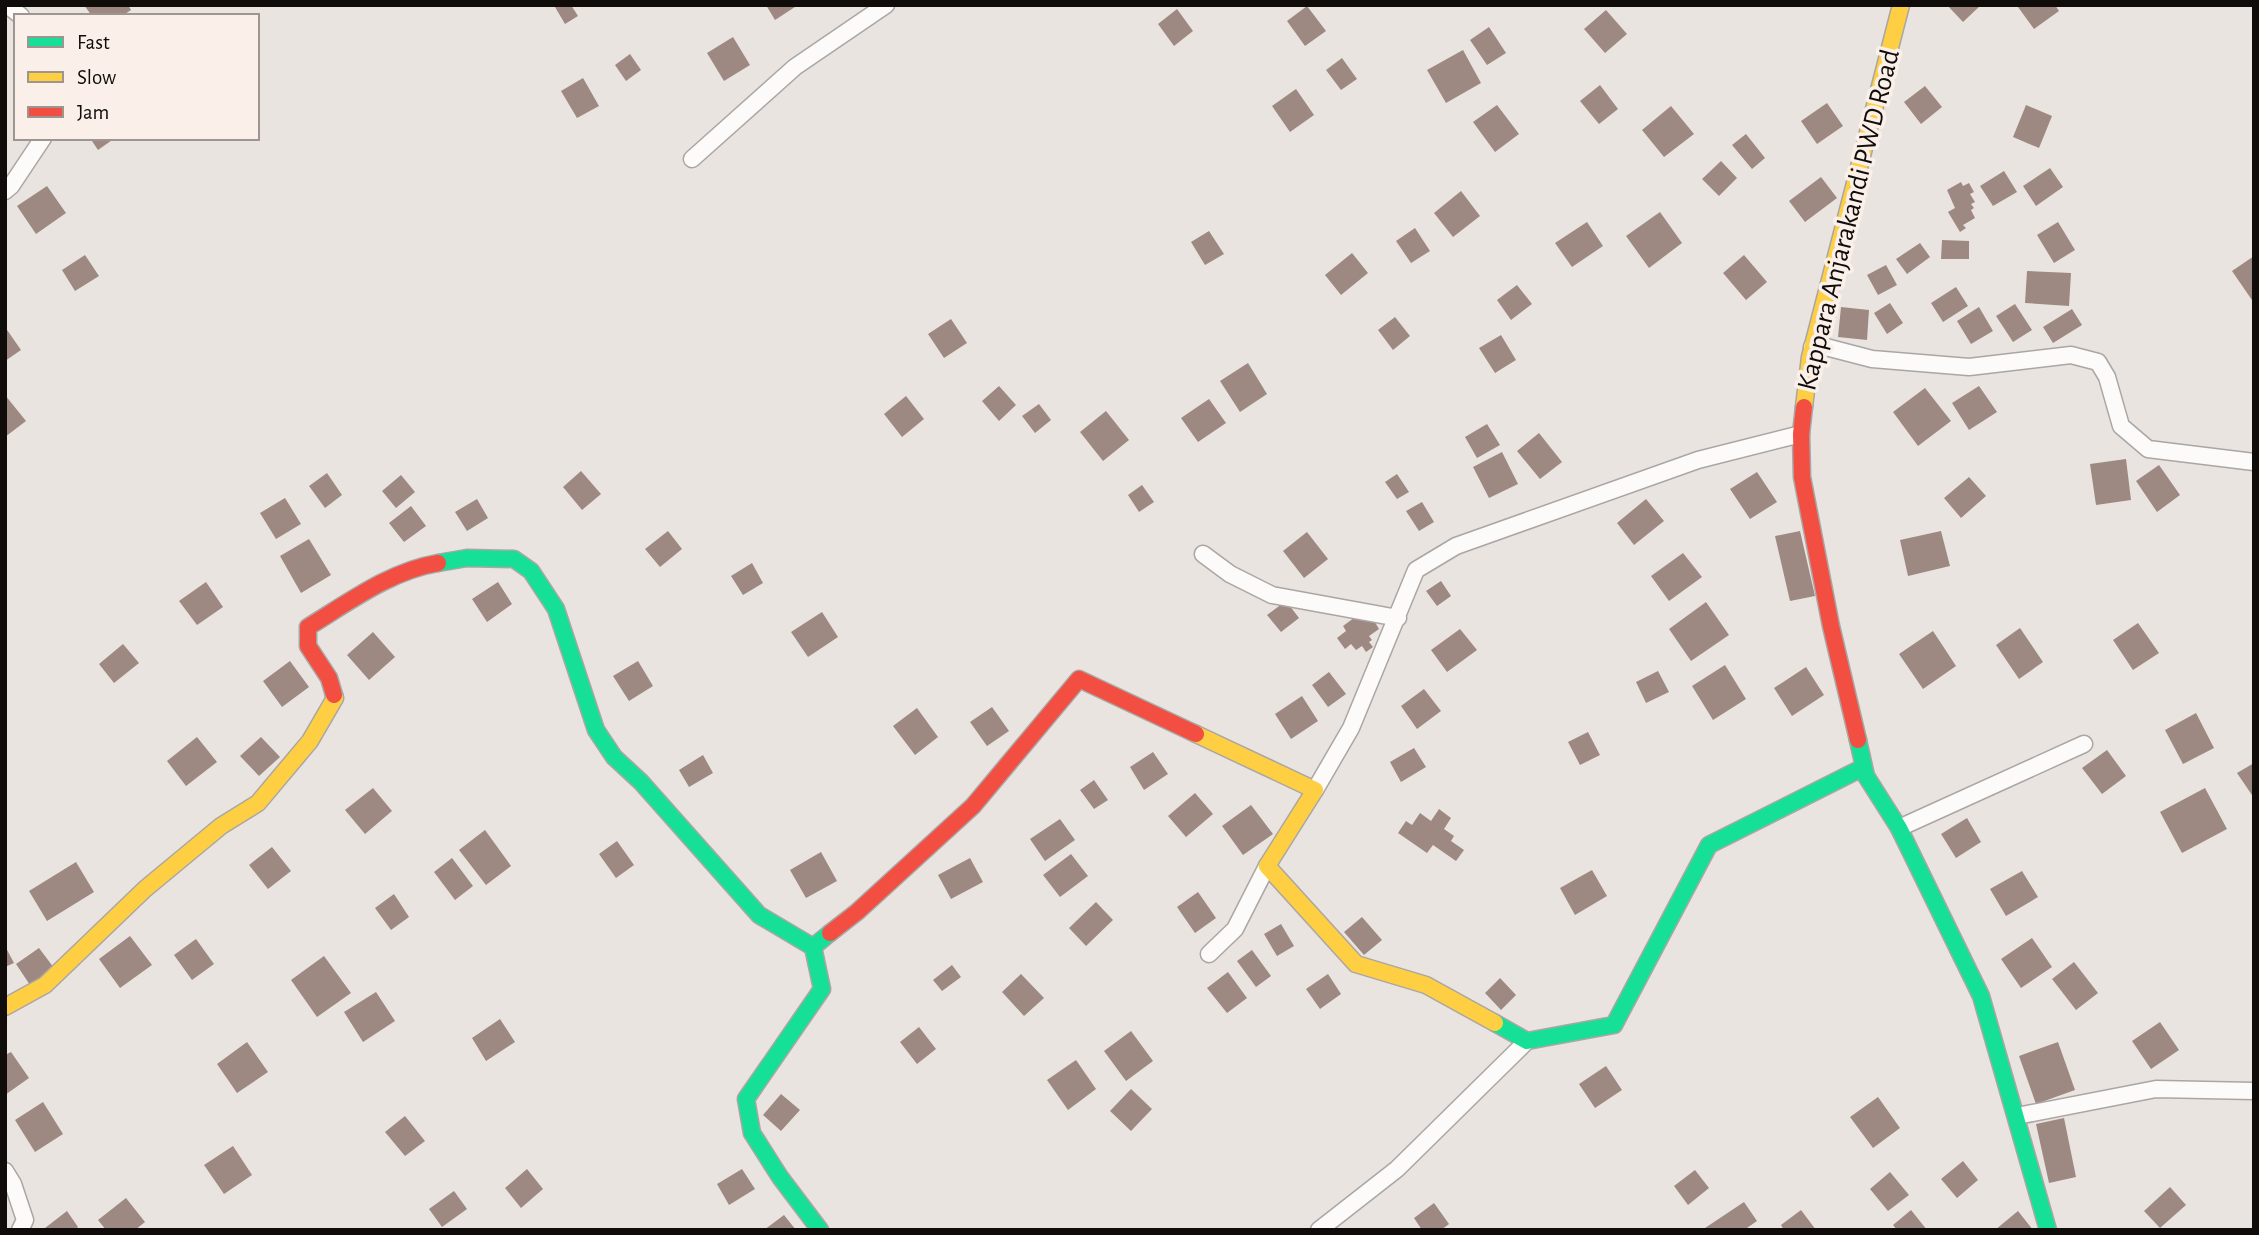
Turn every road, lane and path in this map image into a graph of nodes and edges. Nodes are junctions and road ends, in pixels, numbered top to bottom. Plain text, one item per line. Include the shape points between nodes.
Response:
1 (886, 5) edge
2 (1901, 5) edge
3 (42, 140) edge
4 (692, 159) dead end
5 (5, 191) edge
6 (1812, 347) junction
7 (1801, 434) junction
8 (2254, 462) edge
9 (1203, 554) dead end
10 (1398, 618) junction
11 (2084, 744) dead end
12 (1864, 767) junction
13 (1315, 790) junction
14 (1899, 828) junction
15 (1267, 866) junction
16 (813, 947) junction
17 (1209, 954) dead end
18 (5, 1007) edge
19 (1527, 1041) junction
20 (2254, 1091) edge
21 (2017, 1116) junction
22 (5, 1171) edge
23 (20, 1230) edge
24 (820, 1230) edge
25 (1318, 1230) edge
26 (2048, 1230) edge

1 - 4 street via 795,67
2 - 6 street, Kappara Anjarakandi PWD Road
3 - 5 street
6 - 7 street, Kappara Anjarakandi PWD Road
6 - 8 street via 1871,359 1969,367 2071,355 2098,362 2107,377 2120,425 2148,449
7 - 10 street via 1698,460 1456,545 1416,570
7 - 12 street, Kappara Anjarakandi PWD Road via 1802,477
9 - 10 street via 1272,595
10 - 13 street via 1351,728
11 - 14 street
12 - 14 street, Kappara Anjarakandi PWD Road
12 - 19 street via 1709,845 1614,1025
13 - 15 street
13 - 16 street via 1079,679 973,806
14 - 21 street, Kappara Anjarakandi PWD Road via 1981,996
15 - 17 street via 1236,929
15 - 19 street via 1356,964 1426,985
16 - 18 street via 758,915 614,757 596,730 556,609 531,571 513,559 467,558 418,566 389,578 307,627 308,646 329,678 335,698 310,741 258,803 221,826 145,889 45,985
16 - 24 street via 822,989 746,1099 752,1133
19 - 25 street via 1397,1169
20 - 21 street via 2156,1089
21 - 26 street, Kappara Anjarakandi PWD Road
22 - 23 street via 25,1220

